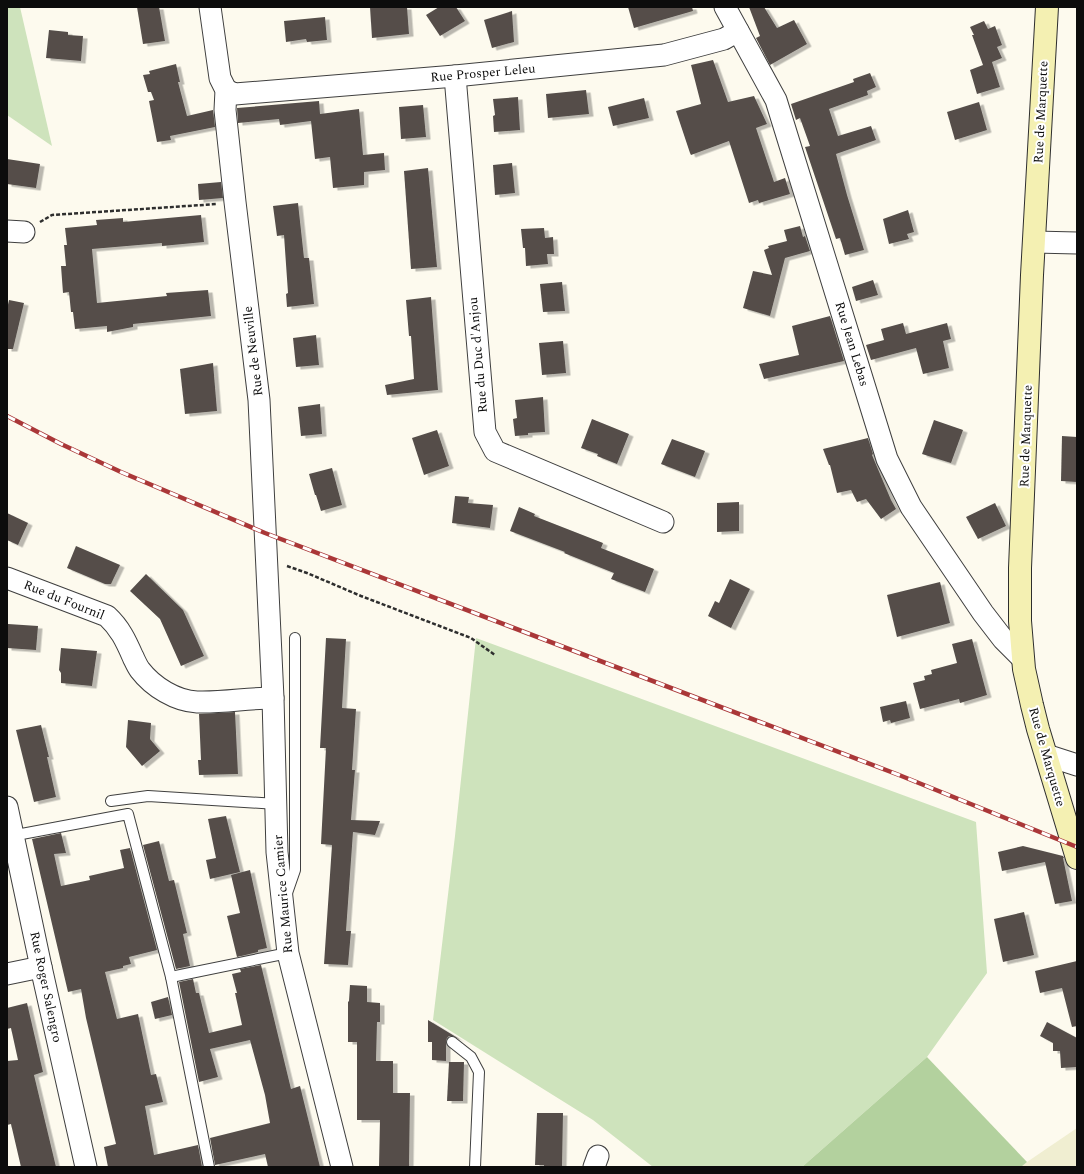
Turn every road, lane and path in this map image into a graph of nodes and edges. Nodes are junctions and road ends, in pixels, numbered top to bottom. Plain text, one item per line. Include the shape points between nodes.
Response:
1 (210, 7) edge
2 (725, 7) edge
3 (1047, 7) edge
4 (738, 31) junction
5 (455, 76) junction
6 (226, 90) junction
7 (235, 202) junction
8 (15, 232) edge
9 (1034, 242) junction
10 (1077, 243) edge
11 (663, 522) dead end
12 (267, 567) junction
13 (7, 578) edge
14 (269, 614) joint
15 (295, 638) dead end
16 (495, 655) dead end
17 (1022, 658) junction
18 (273, 698) junction
19 (1046, 755) junction
20 (1077, 765) edge
21 (111, 801) dead end
22 (277, 804) junction
23 (7, 807) edge
24 (10, 837) edge
25 (1077, 858) edge
26 (283, 905) junction
27 (288, 953) junction
28 (41, 967) junction
29 (7, 974) edge
30 (170, 977) junction
31 (452, 1042) dead end
32 (86, 1167) edge
33 (209, 1167) edge
34 (342, 1167) edge
35 (475, 1167) edge

1 - 6 street via 220,78
2 - 4 street, Rue Jean Lebas
3 - 9 street, Rue de Marquette
4 - 5 street, Rue Prosper Leleu via 724,39 664,55
4 - 17 street, Rue Jean Lebas via 776,100 887,459 923,526 983,613
5 - 6 street, Rue Prosper Leleu via 235,94
5 - 11 street, Rue du Duc d'Anjou via 485,432 495,451
6 - 7 street, Rue de Neuville
7 - 8 path via 52,215
7 - 12 street, Rue de Neuville via 259,400
9 - 10 street
9 - 17 street, Rue de Marquette via 1020,568
12 - 14 street, Rue de Neuville
12 - 16 path via 284,565 307,573 471,638
13 - 18 street, Rue du Fournil via 107,616 122,633 140,670 166,693 196,702
14 - 18 street, Rue Maurice Camier
15 - 26 lane via 295,870
17 - 19 street, Rue de Marquette
18 - 22 street, Rue Maurice Camier
19 - 20 street
19 - 25 street, Rue de Marquette
21 - 22 lane via 148,796
22 - 26 street, Rue Maurice Camier via 277,852
23 - 24 street, Rue Roger Salengro
24 - 28 street, Rue Roger Salengro
24 - 30 lane via 128,814
26 - 27 street, Rue Maurice Camier
27 - 30 lane
27 - 34 street, Rue Maurice Camier
28 - 29 street
28 - 32 street, Rue Roger Salengro
30 - 33 lane
31 - 35 lane via 471,1057 479,1072

